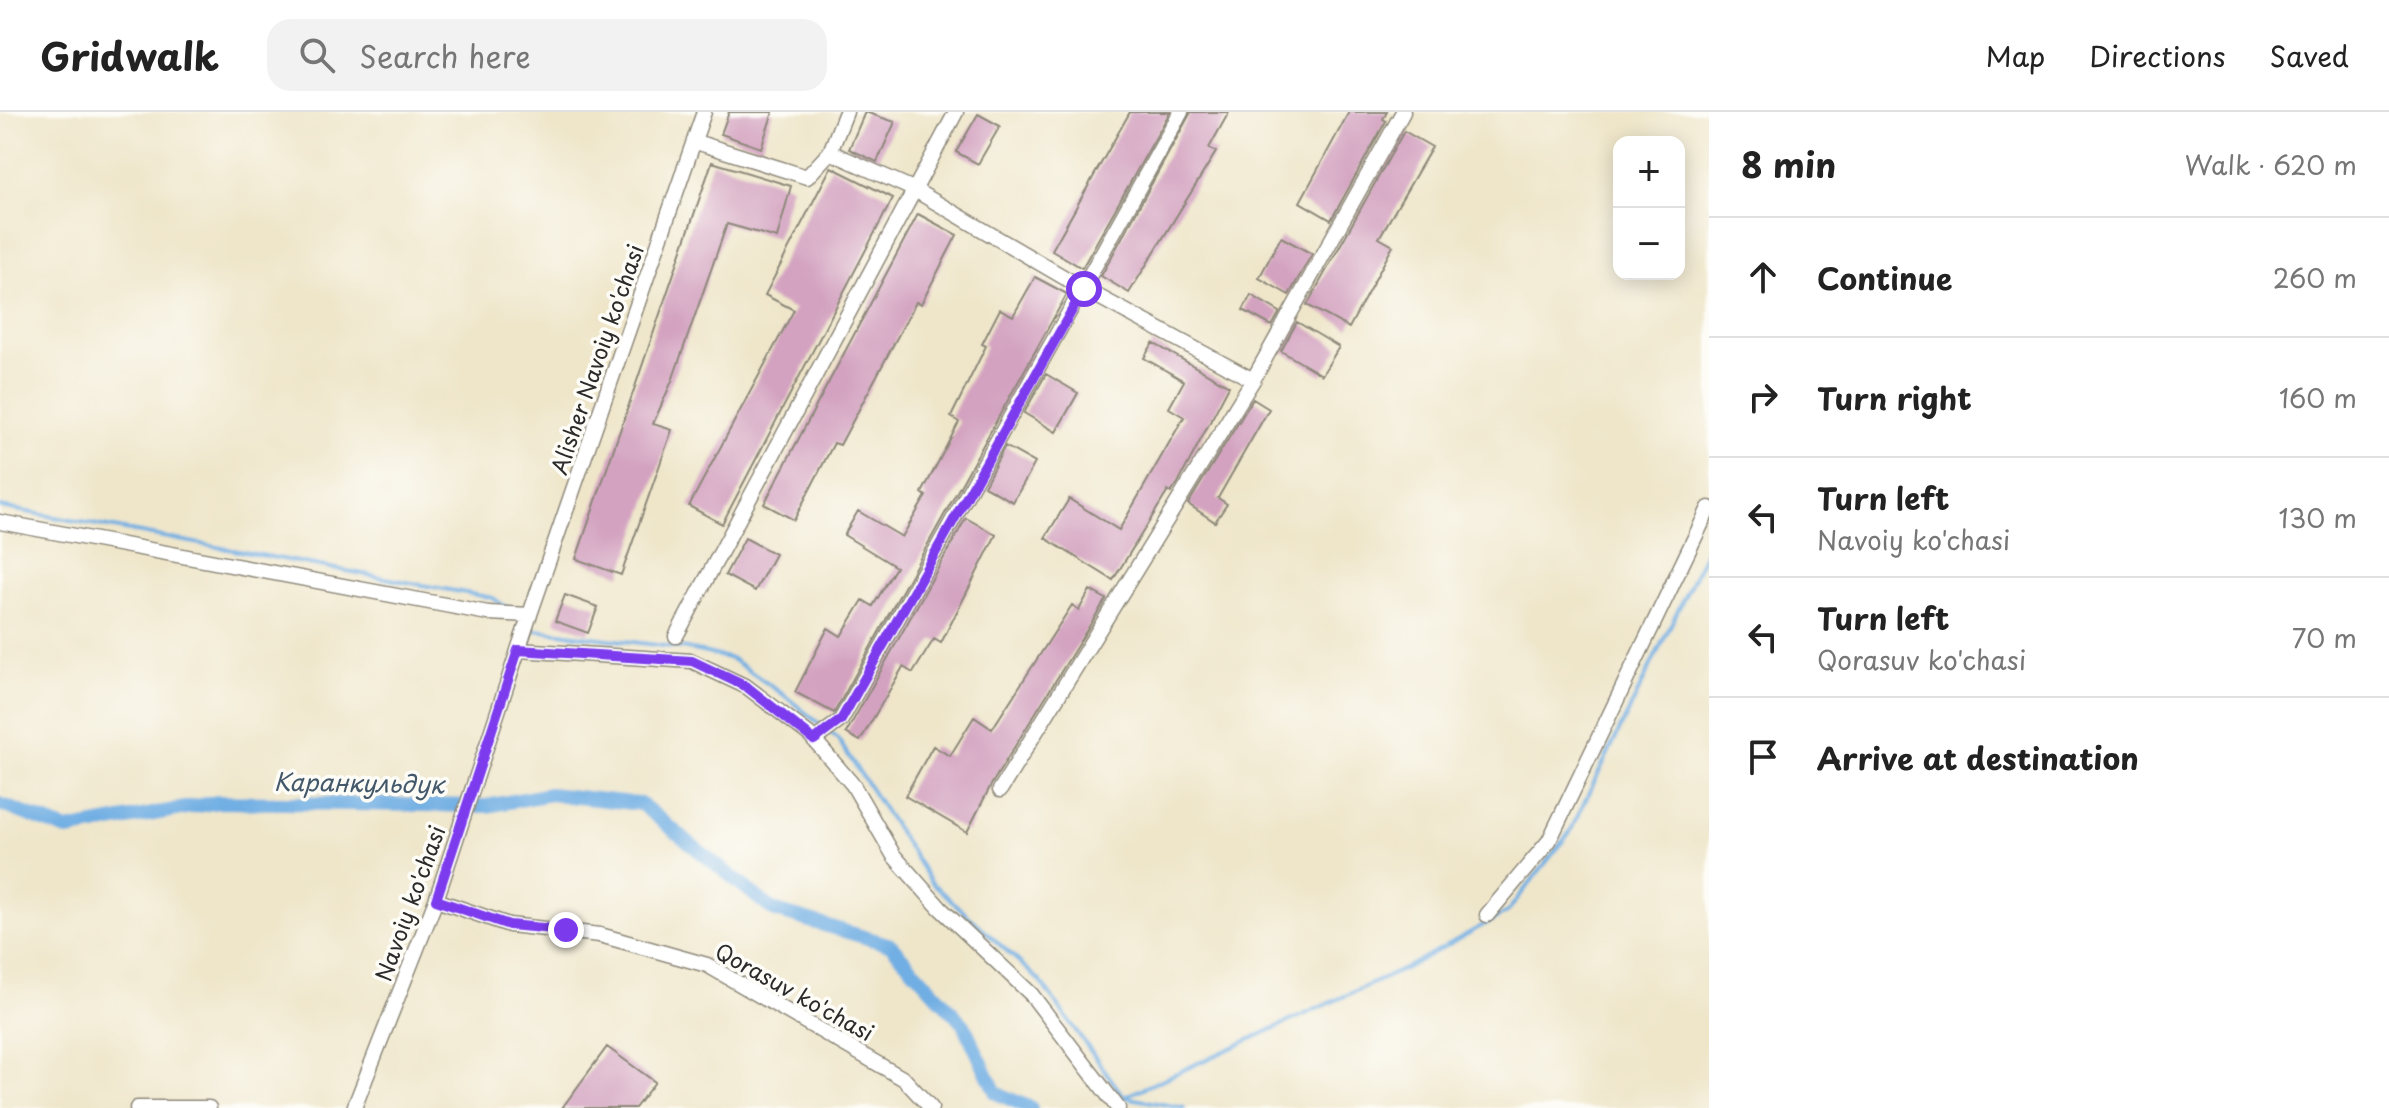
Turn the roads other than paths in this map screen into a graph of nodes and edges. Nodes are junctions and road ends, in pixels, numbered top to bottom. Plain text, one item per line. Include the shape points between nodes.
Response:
1 (704, 112) edge
2 (846, 112) edge
3 (956, 112) edge
4 (1181, 112) edge
5 (1403, 112) edge
6 (696, 142) junction
7 (830, 152) junction
8 (913, 189) junction
9 (1084, 289) junction
10 (1253, 380) junction
11 (1709, 508) edge
12 (0, 522) edge
13 (529, 618) junction
14 (676, 636) dead end
15 (518, 650) junction
16 (814, 740) junction
17 (1000, 790) dead end
18 (436, 900) junction
19 (1487, 915) dead end
20 (137, 1108) edge
21 (209, 1108) edge
22 (354, 1108) edge
23 (931, 1108) edge
24 (1118, 1108) edge

1 - 6 street, Alisher Navoiy ko'chasi
2 - 7 street
3 - 8 street
4 - 9 street
5 - 10 street
6 - 7 street via 807,177
6 - 13 street, Alisher Navoiy ko'chasi
7 - 8 street
8 - 9 street
8 - 14 street
9 - 10 street
9 - 16 street via 841,720
10 - 17 street
11 - 19 street via 1549,841
12 - 13 street
13 - 15 street, Navoiy ko'chasi
15 - 16 street via 692,661 747,687
15 - 18 street, Navoiy ko'chasi
16 - 24 street via 853,785 894,856 1031,994
18 - 22 street, Navoiy ko'chasi
18 - 23 street, Qorasuv ko'chasi via 509,925 600,935 707,965 904,1079
20 - 21 street

